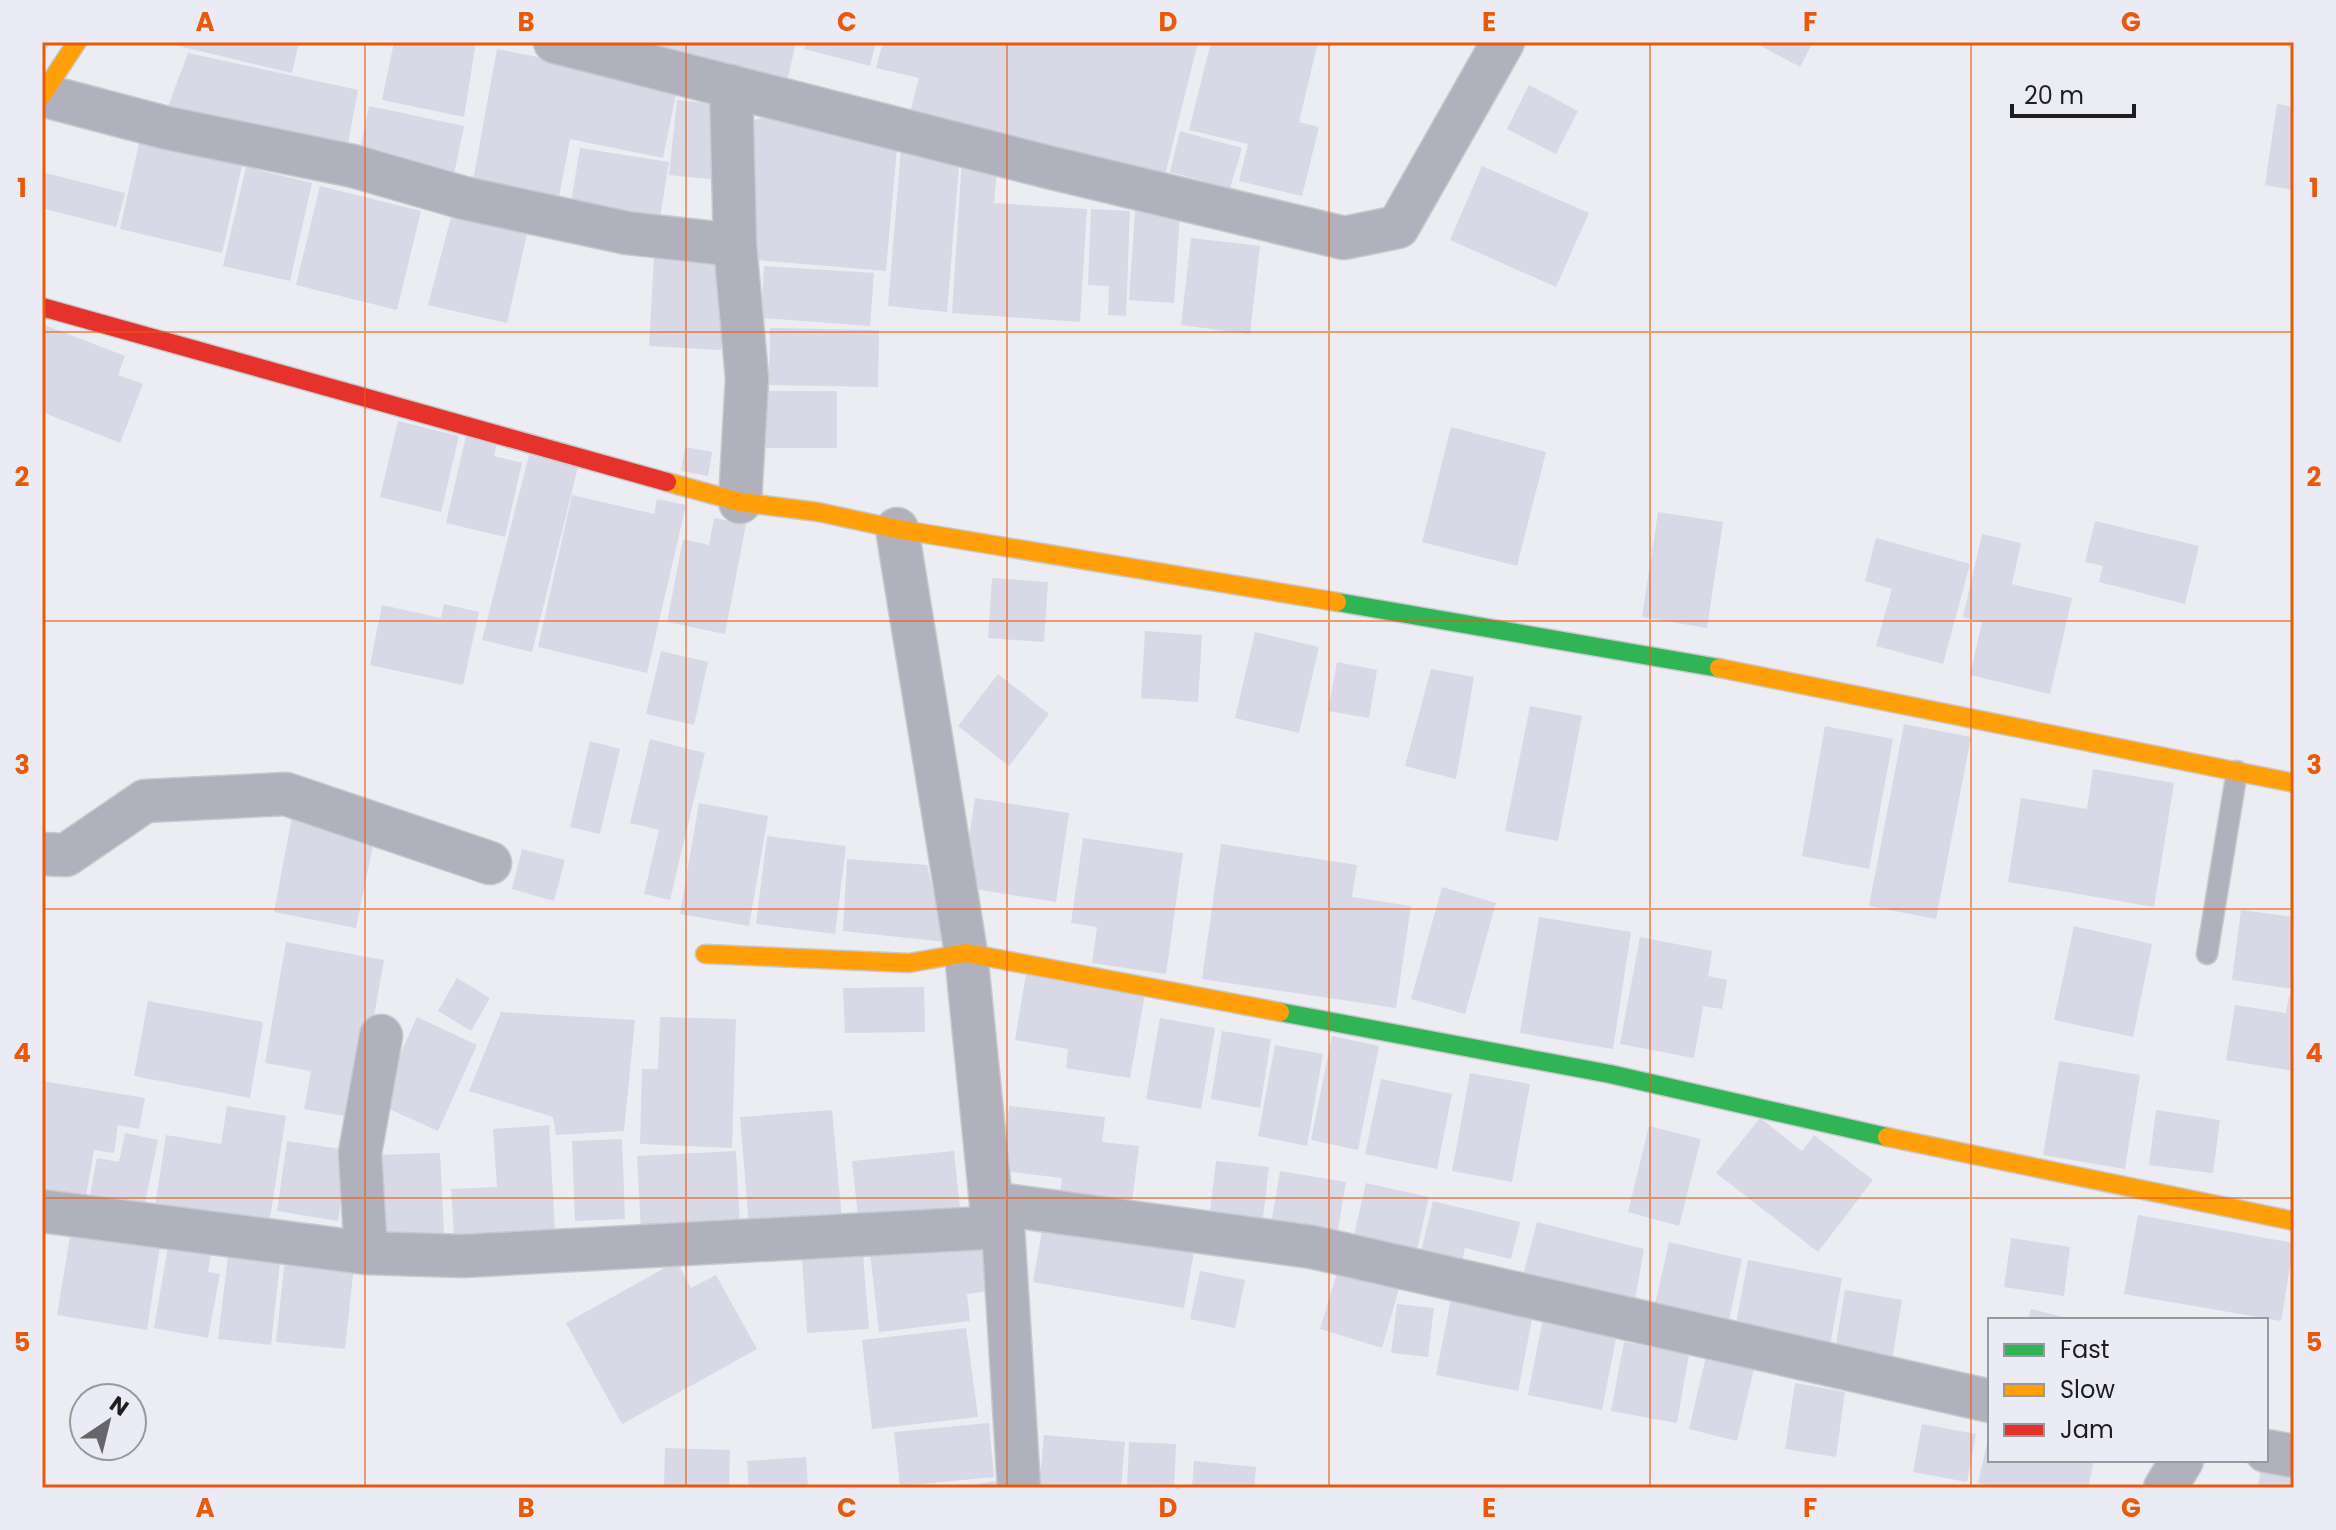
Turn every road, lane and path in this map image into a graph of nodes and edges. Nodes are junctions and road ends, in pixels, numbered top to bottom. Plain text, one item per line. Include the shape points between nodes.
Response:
1 (77, 42) edge
2 (555, 42) edge
3 (1503, 42) edge
4 (731, 86) junction
5 (42, 95) edge
6 (735, 245) junction
7 (42, 307) edge
8 (740, 502) junction
9 (897, 529) junction
10 (2237, 771) junction
11 (2294, 783) edge
12 (42, 854) edge
13 (490, 863) dead end
14 (966, 953) junction
15 (705, 954) dead end
16 (2207, 954) dead end
17 (381, 1036) dead end
18 (42, 1211) edge
19 (997, 1215) junction
20 (2294, 1221) edge
21 (366, 1253) junction
22 (1988, 1401) edge
23 (2268, 1451) edge
24 (2294, 1456) edge
25 (2181, 1462) edge
26 (1019, 1488) edge
27 (2165, 1488) edge

1 - 5 main road
2 - 4 street
3 - 4 street via 1398,227 1344,238
4 - 6 street
5 - 6 street via 167,128 353,166 464,198 627,233
6 - 8 street via 747,378
7 - 8 main road
8 - 9 main road
9 - 10 main road via 1670,658
9 - 14 street
10 - 11 main road
10 - 16 lane
12 - 13 street via 66,855 145,801 286,794
14 - 15 main road via 909,963
14 - 19 street
14 - 20 main road via 1610,1074 1920,1145
17 - 21 street via 360,1153
18 - 21 street
19 - 21 street via 463,1256
19 - 22 street via 1312,1247
19 - 26 street
23 - 24 street
25 - 27 street

